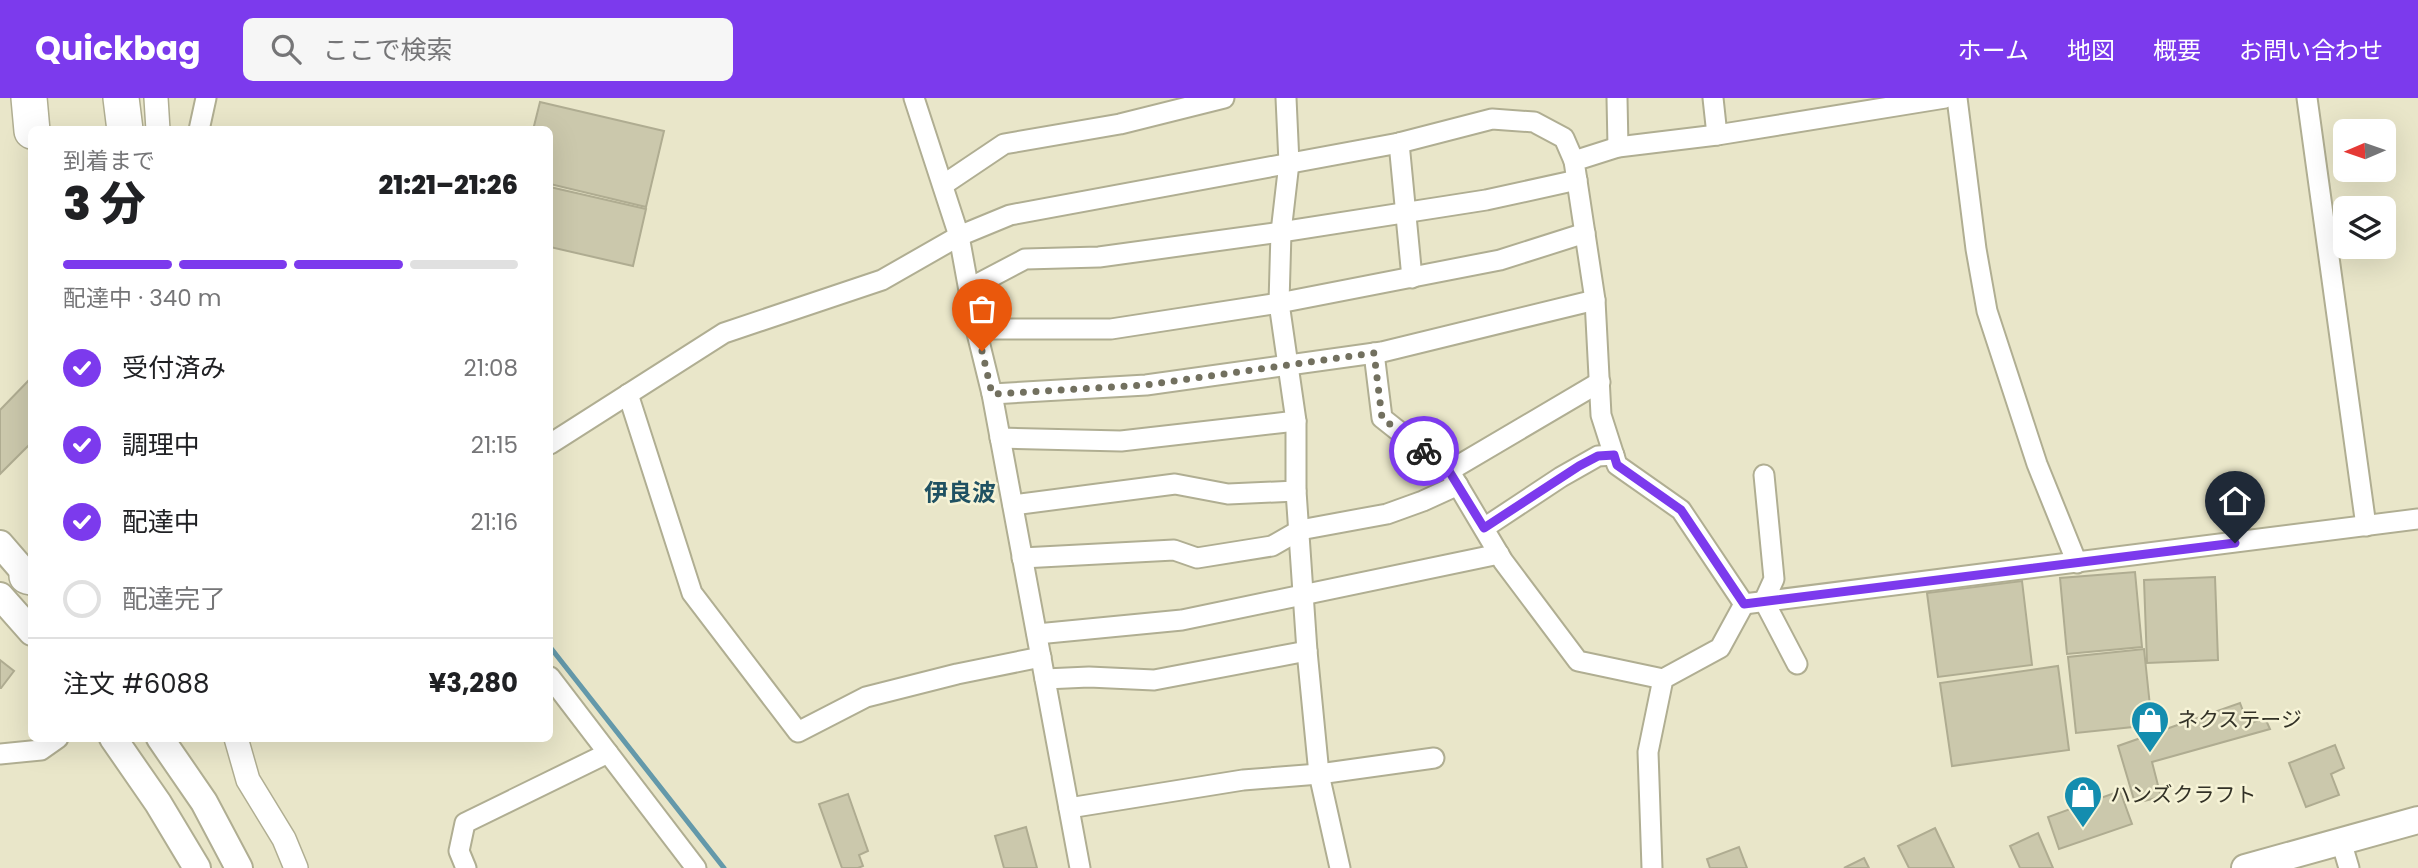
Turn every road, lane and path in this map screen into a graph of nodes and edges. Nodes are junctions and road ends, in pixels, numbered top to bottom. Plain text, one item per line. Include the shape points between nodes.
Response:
1 (29, 98) edge
2 (121, 98) edge
3 (156, 98) edge
4 (206, 98) edge
5 (914, 98) edge
6 (1224, 98) edge
7 (1286, 98) edge
8 (1617, 98) edge
9 (1713, 98) edge
10 (1945, 98) edge
11 (1957, 98) edge
12 (2307, 98) edge
13 (32, 126) edge
14 (124, 126) edge
15 (158, 126) edge
16 (200, 126) edge
17 (1717, 135) junction
18 (1399, 143) junction
19 (1618, 147) junction
20 (1289, 163) junction
21 (1576, 170) junction
22 (943, 185) junction
23 (1405, 212) junction
24 (1281, 232) junction
25 (1585, 233) junction
26 (960, 236) junction
27 (1412, 278) junction
28 (970, 288) junction
29 (1595, 300) junction
30 (1279, 303) junction
31 (976, 328) junction
32 (1374, 353) junction
33 (1288, 365) junction
34 (1600, 382) junction
35 (628, 394) junction
36 (992, 394) junction
37 (1296, 421) junction
38 (1000, 438) junction
39 (553, 442) edge
40 (1614, 455) junction
41 (1764, 475) dead end
42 (1454, 478) junction
43 (1296, 491) junction
44 (1013, 505) junction
45 (2418, 519) edge
46 (2366, 526) junction
47 (1484, 528) junction
48 (1300, 530) junction
49 (0, 544) edge
50 (1499, 554) junction
51 (1022, 558) junction
52 (2077, 563) junction
53 (22, 583) edge
54 (1304, 594) junction
55 (1764, 601) junction
56 (1744, 604) junction
57 (28, 612) edge
58 (1037, 634) junction
59 (1307, 651) junction
60 (1041, 657) junction
61 (1797, 664) dead end
62 (1045, 678) junction
63 (1663, 679) junction
64 (553, 681) edge
65 (52, 742) edge
66 (116, 742) edge
67 (163, 742) edge
68 (237, 742) edge
69 (608, 753) junction
70 (0, 754) edge
71 (1434, 758) dead end
72 (1319, 775) junction
73 (1069, 808) junction
74 (2418, 820) edge
75 (2342, 841) junction
76 (197, 868) edge
77 (239, 868) edge
78 (296, 868) edge
79 (466, 868) edge
80 (696, 868) edge
81 (1080, 868) edge
82 (1340, 868) edge
83 (1651, 868) edge
84 (2245, 868) edge
85 (2349, 868) edge

1 - 13 highway
2 - 14 highway
3 - 15 street
4 - 16 street
5 - 22 street
6 - 22 street via 1121,124 1004,144
7 - 20 street
8 - 19 street
9 - 17 street
10 - 17 street
11 - 52 street via 1987,311 2037,464
12 - 46 street
17 - 19 street
18 - 20 street
18 - 21 street via 1492,119 1534,122 1564,138
18 - 23 street
19 - 21 street
20 - 24 street
20 - 26 street via 1010,215
21 - 23 street via 1486,200
21 - 25 street
22 - 26 street
23 - 24 street
23 - 27 street
24 - 28 street via 1099,257 1025,259
24 - 30 street
25 - 27 street via 1500,260
25 - 29 street
26 - 28 street
26 - 35 street via 882,280 724,333
27 - 30 street
28 - 31 street
29 - 32 street
29 - 34 street
30 - 31 street via 1111,329
30 - 33 street
31 - 36 street
32 - 33 street
32 - 42 street via 1382,418
33 - 36 street via 1146,385
33 - 37 street
34 - 40 street via 1601,415
34 - 42 street
35 - 39 street
35 - 60 street via 692,593 798,732 866,697
36 - 38 street
37 - 38 street via 1121,441
37 - 43 street
38 - 44 street
40 - 47 street via 1598,456
40 - 56 street via 1617,465 1681,510
41 - 55 street via 1774,579
42 - 47 street
42 - 48 street via 1423,502 1387,514
43 - 44 street via 1228,494 1175,484
43 - 48 street
44 - 51 street
45 - 46 street
46 - 52 street
47 - 50 street
48 - 51 street via 1272,547 1198,558 1174,550
48 - 54 street
49 - 53 main road
50 - 54 street
50 - 63 street via 1578,661
51 - 58 street
52 - 55 street
53 - 57 main road
54 - 58 street via 1182,620
54 - 59 street
55 - 56 street
55 - 61 street
56 - 63 street via 1720,648
58 - 60 street
59 - 62 street via 1154,680
59 - 72 street
60 - 62 street
62 - 73 street
63 - 83 street via 1648,752
64 - 69 street
65 - 70 street via 41,750
66 - 76 main road
67 - 77 main road via 204,802
68 - 78 street via 248,780
69 - 79 street via 465,823 459,851
69 - 80 street
71 - 72 street
72 - 73 street via 1243,780
72 - 82 street
73 - 81 street
74 - 75 main road
75 - 84 main road
75 - 85 street

